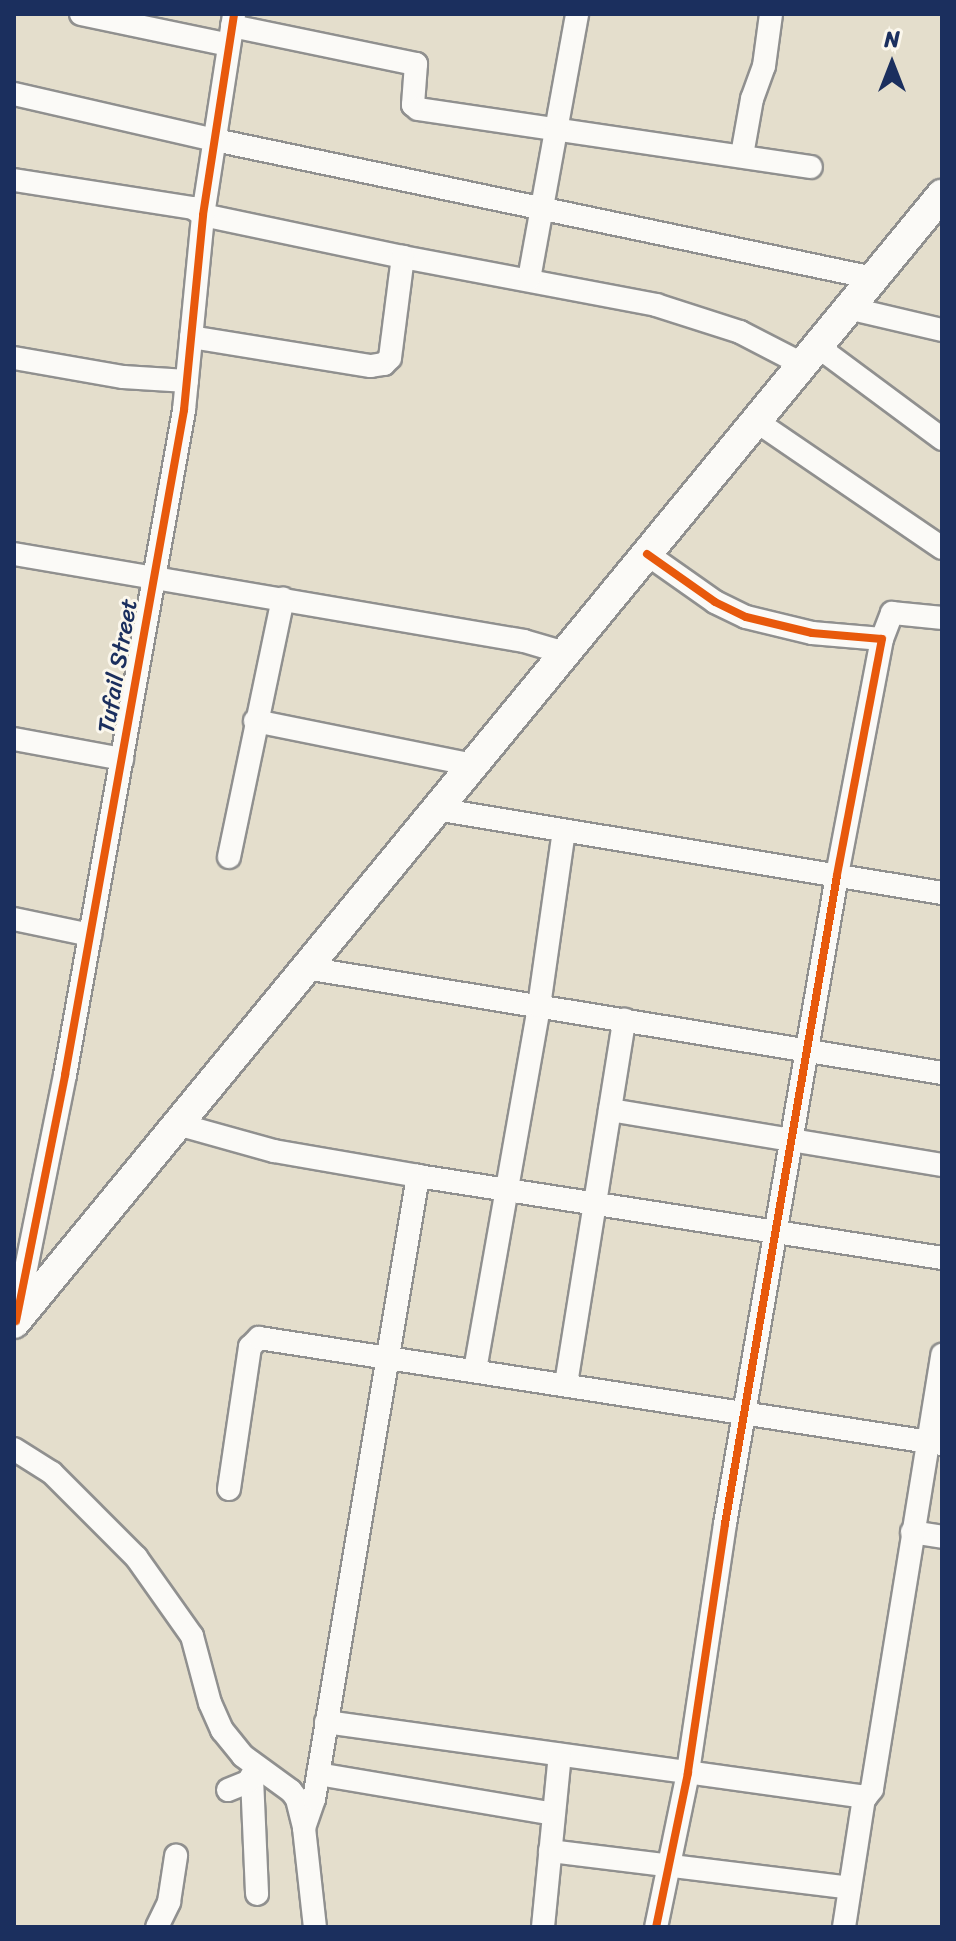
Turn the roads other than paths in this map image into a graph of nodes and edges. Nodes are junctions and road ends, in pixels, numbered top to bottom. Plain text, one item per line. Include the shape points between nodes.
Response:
1 (81, 14) edge
2 (577, 14) edge
3 (771, 14) edge
4 (232, 29) edge
5 (14, 94) edge
6 (556, 127) junction
7 (215, 140) junction
8 (742, 155) junction
9 (811, 167) dead end
10 (14, 180) edge
11 (541, 209) junction
12 (937, 210) edge
13 (203, 215) junction
14 (403, 257) junction
15 (873, 278) junction
16 (529, 279) junction
17 (848, 308) junction
18 (942, 330) edge
19 (191, 337) junction
20 (810, 355) junction
21 (14, 358) edge
22 (187, 381) junction
23 (756, 421) junction
24 (942, 439) edge
25 (942, 548) edge
26 (14, 554) edge
27 (647, 554) junction
28 (154, 580) junction
29 (283, 599) junction
30 (942, 618) edge
31 (882, 639) junction
32 (565, 653) junction
33 (255, 721) junction
34 (14, 739) edge
35 (122, 759) junction
36 (473, 765) junction
37 (436, 809) junction
38 (564, 831) junction
39 (229, 857) dead end
40 (837, 876) junction
41 (942, 893) edge
42 (14, 919) edge
43 (90, 935) junction
44 (306, 968) junction
45 (539, 1006) junction
46 (624, 1020) junction
47 (808, 1050) junction
48 (942, 1073) edge
49 (610, 1110) junction
50 (177, 1124) junction
51 (793, 1141) junction
52 (942, 1165) edge
53 (418, 1176) junction
54 (506, 1190) junction
55 (595, 1203) junction
56 (778, 1232) junction
57 (942, 1258) edge
58 (15, 1322) edge
59 (942, 1355) edge
60 (388, 1357) junction
61 (475, 1370) junction
62 (566, 1384) junction
63 (745, 1412) junction
64 (934, 1443) edge
65 (14, 1449) edge
66 (229, 1489) dead end
67 (912, 1532) junction
68 (942, 1537) edge
69 (326, 1722) junction
70 (560, 1755) junction
71 (254, 1772) junction
72 (688, 1773) junction
73 (318, 1774) junction
74 (228, 1790) dead end
75 (864, 1798) junction
76 (554, 1814) junction
77 (304, 1828) junction
78 (550, 1851) junction
79 (176, 1856) dead end
80 (669, 1868) junction
81 (850, 1888) junction
82 (257, 1894) dead end
83 (157, 1927) edge
84 (315, 1927) edge
85 (543, 1927) edge
86 (656, 1927) edge
87 (844, 1927) edge

1 - 4 street
2 - 6 street
3 - 8 street
4 - 6 street via 416,64 413,105 418,109
4 - 7 street, Tufail Street
5 - 7 street
6 - 8 street
6 - 11 street
7 - 11 street
7 - 13 street, Tufail Street
8 - 9 street
10 - 13 street via 193,208
11 - 15 street
11 - 16 street
12 - 15 main road
13 - 14 street
13 - 19 street, Tufail Street
14 - 16 street
14 - 19 street via 390,358 384,364
15 - 17 main road
16 - 20 street via 656,305
17 - 18 street
17 - 20 main road
19 - 22 street, Tufail Street
20 - 23 main road
20 - 24 street
21 - 22 street via 123,377
22 - 28 street, Tufail Street
23 - 25 street
23 - 27 main road
26 - 28 street
27 - 31 street via 746,617 812,633
27 - 32 main road
28 - 29 street
28 - 35 street, Tufail Street
29 - 32 street via 524,641
29 - 33 street
30 - 31 street via 892,613
31 - 40 street
32 - 36 main road
33 - 36 street
33 - 39 street
34 - 35 street
35 - 43 street, Tufail Street
36 - 37 main road
37 - 38 street
37 - 44 main road
38 - 40 street
38 - 45 street
40 - 41 street
40 - 47 street
42 - 43 street
43 - 58 street, Tufail Street
44 - 45 street
44 - 50 main road
45 - 46 street
45 - 54 street
46 - 47 street
46 - 49 street
47 - 48 street
47 - 51 street
49 - 51 street
49 - 55 street
50 - 53 street via 274,1151
50 - 58 main road
51 - 52 street
51 - 56 street
53 - 54 street
53 - 60 street
54 - 55 street
54 - 61 street
55 - 56 street
55 - 62 street
56 - 57 street
56 - 63 street
59 - 64 street
60 - 61 street
60 - 66 street via 254,1340
60 - 69 street
61 - 62 street
62 - 63 street
63 - 64 street
63 - 72 street
64 - 67 street
65 - 71 street via 52,1473 136,1557 192,1636 222,1730
67 - 68 street
67 - 75 street via 872,1789
69 - 70 street
69 - 73 street
70 - 72 street
70 - 76 street
71 - 74 street
71 - 77 street via 291,1791
71 - 82 street
72 - 75 street
72 - 80 street
73 - 76 street
73 - 77 street
75 - 81 street
76 - 78 street
77 - 84 street
78 - 80 street
78 - 85 street
79 - 83 street via 169,1902
80 - 81 street
80 - 86 street
81 - 87 street

